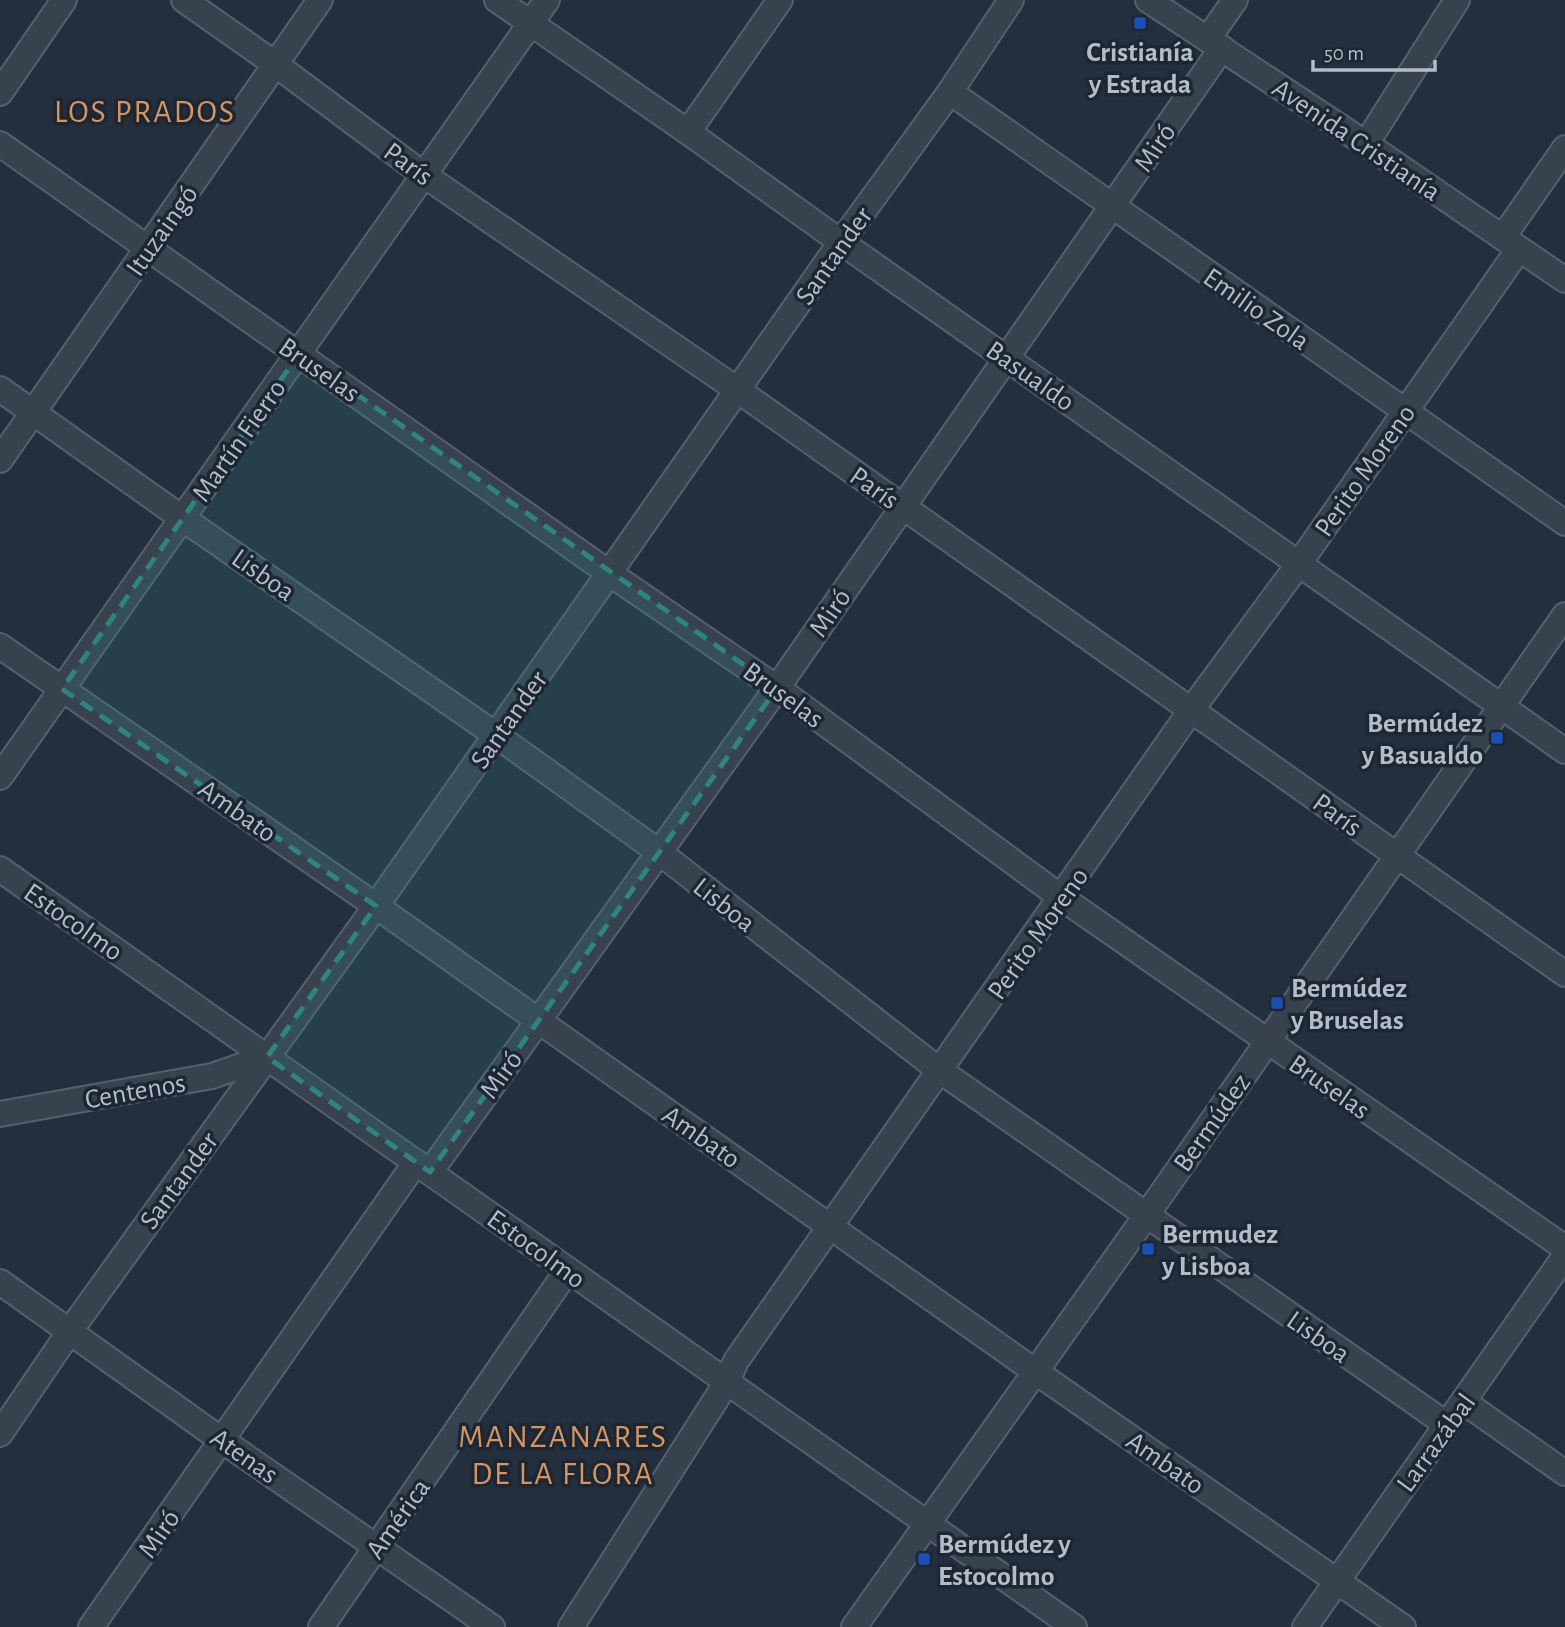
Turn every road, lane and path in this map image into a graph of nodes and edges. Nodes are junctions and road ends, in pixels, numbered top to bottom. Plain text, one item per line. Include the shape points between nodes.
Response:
1 (64, 0) edge
2 (184, 0) edge
3 (320, 0) edge
4 (497, 0) edge
5 (547, 0) edge
6 (780, 0) edge
7 (1011, 0) edge
8 (1147, 0) edge
9 (1235, 0) edge
10 (1457, 0) edge
11 (531, 24) junction
12 (1215, 43) junction
13 (275, 64) junction
14 (950, 92) junction
15 (0, 93) edge
16 (688, 132) junction
17 (0, 144) edge
18 (1366, 144) junction
19 (1565, 148) edge
20 (424, 175) junction
21 (1113, 208) junction
22 (841, 243) junction
23 (1511, 243) junction
24 (149, 248) junction
25 (1565, 280) edge
26 (299, 354) junction
27 (1006, 356) junction
28 (0, 388) edge
29 (739, 391) junction
30 (1405, 411) junction
31 (34, 412) junction
32 (0, 460) edge
33 (903, 506) junction
34 (183, 518) junction
35 (1565, 523) edge
36 (1298, 565) junction
37 (609, 573) junction
38 (1565, 615) edge
39 (0, 646) edge
40 (777, 688) junction
41 (62, 689) junction
42 (1500, 706) junction
43 (1192, 709) junction
44 (496, 735) junction
45 (1565, 751) edge
46 (0, 777) edge
47 (659, 852) junction
48 (1396, 856) junction
49 (0, 869) edge
50 (1062, 898) junction
51 (376, 906) junction
52 (1565, 974) edge
53 (538, 1021) junction
54 (1267, 1042) junction
55 (267, 1057) junction
56 (939, 1070) junction
57 (214, 1075) junction
58 (237, 1097) junction
59 (0, 1114) edge
60 (423, 1167) junction
61 (1146, 1216) junction
62 (830, 1227) junction
63 (1565, 1248) edge
64 (1565, 1256) edge
65 (567, 1271) junction
66 (0, 1282) edge
67 (70, 1331) junction
68 (1036, 1372) junction
69 (727, 1381) junction
70 (1464, 1402) junction
71 (1446, 1424) junction
72 (0, 1434) edge
73 (223, 1441) junction
74 (1565, 1473) edge
75 (927, 1522) junction
76 (378, 1546) junction
77 (1337, 1581) junction
78 (91, 1627) edge
79 (321, 1627) edge
80 (492, 1627) edge
81 (571, 1627) edge
82 (854, 1627) edge
83 (1074, 1627) edge
84 (1305, 1627) edge
85 (1403, 1627) edge

1 - 15 street
2 - 13 street, París
3 - 13 street, Ituzaingó
4 - 11 street, Basualdo
5 - 11 street, Martín Fierro
6 - 16 street
7 - 14 street, Santander
8 - 12 street, Avenida Cristianía
9 - 12 street, Miró
10 - 18 street
11 - 16 street, Basualdo
11 - 20 street, Martín Fierro
12 - 18 street, Avenida Cristianía
12 - 21 street, Miró
13 - 20 street, París
13 - 24 street, Ituzaingó
14 - 21 street, Emilio Zola
14 - 22 street, Santander
16 - 22 street, Basualdo
17 - 24 street, Bruselas
18 - 23 street, Avenida Cristianía
19 - 23 street, Perito Moreno
20 - 26 street, Martín Fierro
20 - 29 street, París
21 - 27 street, Miró
21 - 30 street, Emilio Zola
22 - 27 street, Basualdo
22 - 29 street, Santander
23 - 25 street, Avenida Cristianía
23 - 30 street, Perito Moreno
24 - 26 street, Bruselas
24 - 31 street, Ituzaingó
26 - 34 street, Martín Fierro
26 - 37 street, Bruselas
27 - 33 street, Miró
27 - 36 street, Basualdo
28 - 31 street, Lisboa
29 - 33 street, París
29 - 37 street, Santander
30 - 35 street, Emilio Zola
30 - 36 street, Perito Moreno
31 - 32 street, Ituzaingó
31 - 34 street, Lisboa
33 - 40 street, Miró
33 - 43 street, París
34 - 41 street, Martín Fierro
34 - 44 street, Lisboa
36 - 42 street, Basualdo
36 - 43 street, Perito Moreno
37 - 40 street, Bruselas
37 - 44 street, Santander
38 - 42 street, Bermúdez
39 - 41 street, Ambato
40 - 47 street, Miró
40 - 50 street, Bruselas
41 - 46 street, Martín Fierro
41 - 51 street, Ambato
42 - 45 street, Basualdo
42 - 48 street, Bermúdez
43 - 48 street, París
43 - 50 street, Perito Moreno
44 - 47 street, Lisboa
44 - 51 street, Santander
47 - 53 street, Miró
47 - 56 street, Lisboa
48 - 52 street, París
48 - 54 street, Bermúdez
49 - 55 street, Estocolmo
50 - 54 street, Bruselas
50 - 56 street, Perito Moreno
51 - 53 street, Ambato
51 - 55 street, Santander
53 - 60 street, Miró
53 - 62 street, Ambato
54 - 61 street, Bermúdez
54 - 63 street, Bruselas
55 - 57 street, Centenos
55 - 58 street, Santander
55 - 60 street, Estocolmo
56 - 61 street, Lisboa
56 - 62 street, Perito Moreno
57 - 58 street via 228,1083
57 - 59 street, Centenos
58 - 67 street, Santander
60 - 65 street, Estocolmo
60 - 73 street, Miró
61 - 68 street, Bermúdez
61 - 71 street, Lisboa
62 - 68 street, Ambato
62 - 69 street, Perito Moreno via 736,1361
64 - 70 street, Larrazábal
65 - 69 street, Estocolmo
65 - 76 street, América
66 - 67 street, Atenas
67 - 72 street, Santander
67 - 73 street, Atenas
68 - 75 street, Bermúdez
68 - 77 street, Ambato
69 - 75 street, Estocolmo
69 - 81 street, Perito Moreno
70 - 71 street, Larrazábal
70 - 74 street
71 - 77 street, Larrazábal
73 - 76 street, Atenas
73 - 78 street, Miró
75 - 82 street, Bermúdez
75 - 83 street, Estocolmo
76 - 79 street, América
76 - 80 street, Atenas
77 - 84 street, Larrazábal
77 - 85 street, Ambato

